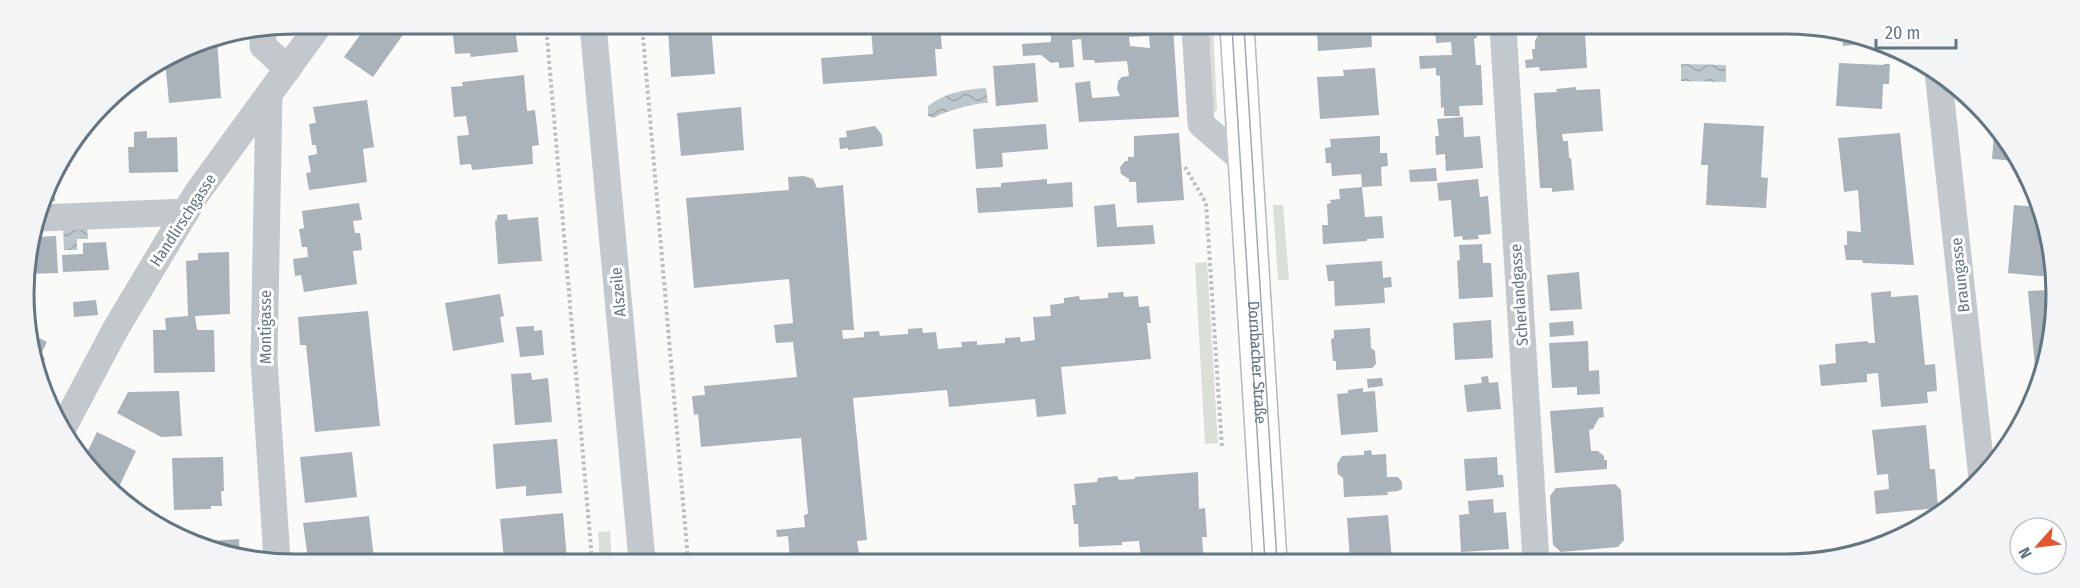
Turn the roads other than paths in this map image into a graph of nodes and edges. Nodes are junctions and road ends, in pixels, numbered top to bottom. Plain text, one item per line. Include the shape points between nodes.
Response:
1 (313, 34) edge
2 (595, 34) edge
3 (1195, 34) edge
4 (1237, 34) edge
5 (1503, 34) edge
6 (263, 37) edge
7 (288, 69) junction
8 (1939, 85) edge
9 (269, 95) junction
10 (1246, 163) junction
11 (186, 212) junction
12 (46, 218) edge
13 (67, 420) edge
14 (1981, 465) edge
15 (277, 553) edge
16 (641, 554) edge
17 (1270, 554) edge
18 (1536, 554) edge

1 - 7 street, Handlirschgasse
2 - 16 street, Alszeile
3 - 10 street via 1201,124
4 - 10 main road, Dornbacher Straße
5 - 18 street, Scherlandgasse
6 - 7 street via 263,46
7 - 9 street, Handlirschgasse
8 - 14 street, Braungasse
9 - 11 street, Handlirschgasse
9 - 15 street, Montigasse via 264,360
10 - 17 main road, Dornbacher Straße
11 - 12 street
11 - 13 street, Handlirschgasse via 115,330

